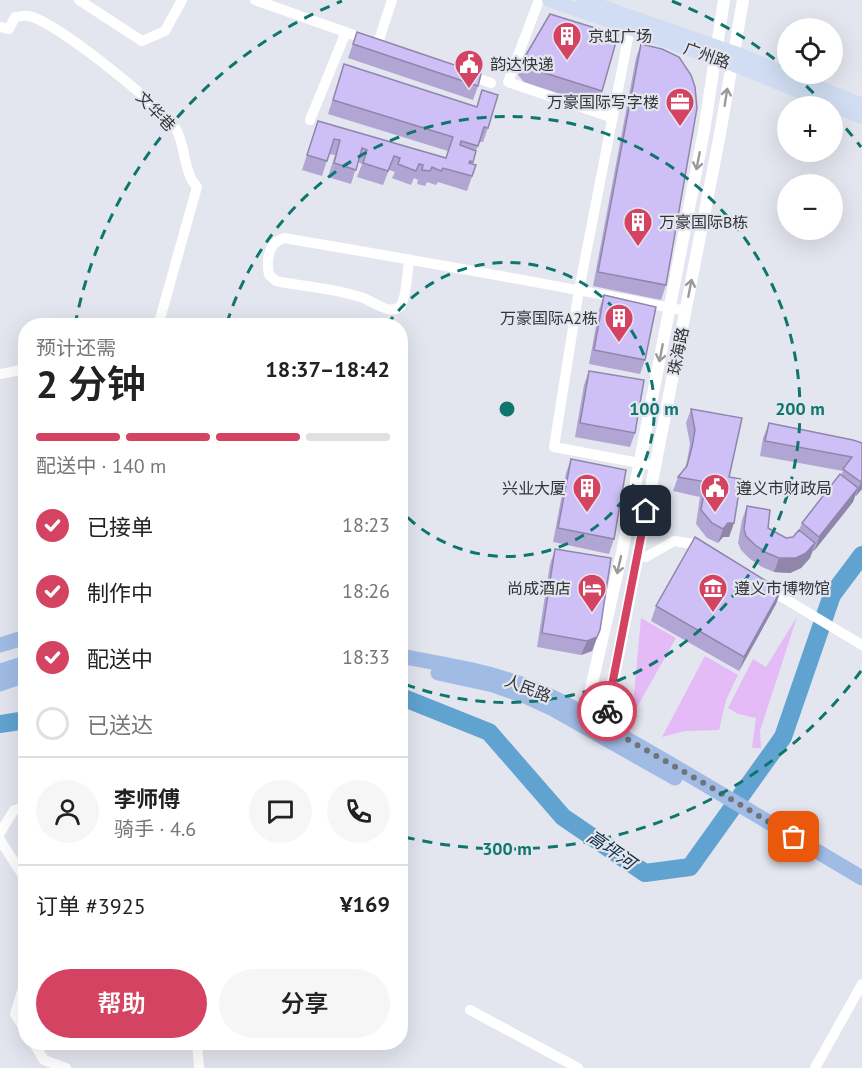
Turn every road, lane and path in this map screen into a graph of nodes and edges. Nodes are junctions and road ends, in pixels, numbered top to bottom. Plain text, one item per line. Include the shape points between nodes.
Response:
1 (79, 0) edge
2 (182, 0) edge
3 (255, 0) edge
4 (392, 0) edge
5 (539, 0) edge
6 (549, 0) edge
7 (724, 0) edge
8 (743, 0) edge
9 (588, 1) edge
10 (0, 27) edge
11 (630, 28) junction
12 (346, 32) junction
13 (378, 44) junction
14 (390, 48) edge
15 (716, 52) junction
16 (733, 58) junction
17 (457, 71) edge
18 (490, 83) dead end
19 (862, 105) edge
20 (862, 117) edge
21 (613, 118) junction
22 (310, 120) dead end
23 (409, 259) junction
24 (579, 290) junction
25 (669, 308) junction
26 (686, 311) junction
27 (160, 318) edge
28 (18, 371) edge
29 (0, 374) edge
30 (639, 463) junction
31 (655, 466) junction
32 (638, 556) junction
33 (713, 556) edge
34 (762, 585) edge
35 (18, 639) edge
36 (0, 645) edge
37 (862, 645) edge
38 (18, 654) edge
39 (408, 657) edge
40 (0, 660) edge
41 (18, 665) edge
42 (408, 668) edge
43 (0, 671) edge
44 (18, 678) edge
45 (0, 684) edge
46 (582, 719) junction
47 (603, 731) junction
48 (18, 809) edge
49 (760, 822) junction
50 (0, 833) edge
51 (0, 840) edge
52 (18, 868) edge
53 (862, 878) edge
54 (862, 886) edge
55 (862, 984) edge
56 (18, 1004) edge
57 (470, 1010) dead end
58 (18, 1019) edge
59 (38, 1050) edge
60 (198, 1050) edge
61 (66, 1068) edge
62 (199, 1068) edge
63 (578, 1068) edge
64 (815, 1068) edge

1 - 2 street via 142,41 165,31
3 - 12 street
4 - 13 street
5 - 21 street via 508,82
6 - 11 main road, 广州路
7 - 15 street, 珠海路
8 - 16 street, 珠海路
9 - 15 main road, 广州路
10 - 27 street, 文华巷 via 9,29 15,17 29,16 49,26 108,65 177,130 197,187
11 - 15 main road, 广州路
11 - 21 street
12 - 13 street
12 - 22 street
13 - 14 street
15 - 16 main road, 广州路
15 -> 25 street, 珠海路
16 - 19 main road, 广州路
16 - 20 main road, 广州路
26 -> 16 street, 珠海路
17 - 18 street
21 - 24 street
23 - 23 street via 284,238 275,243 268,267 269,275 276,280 361,297 389,310 401,306 404,300
23 - 24 street
24 - 25 street
24 - 30 street via 554,447
25 - 26 street
25 -> 30 street, 珠海路
26 - 31 street, 珠海路
28 - 29 street
30 - 31 street
30 -> 46 street, 珠海路
31 - 32 street, 珠海路
32 - 33 street via 646,557 674,541 693,544
32 - 47 street, 珠海路
34 - 37 street
35 - 36 main road
38 - 40 main road
39 - 46 main road, 人民路 via 496,675 531,687 558,699
41 - 43 main road
42 - 46 main road, 人民路 via 493,685
44 - 45 main road
46 - 47 main road, 人民路
47 - 49 main road, 人民路
48 - 50 street
49 - 53 main road, 人民路
49 - 54 main road, 人民路
51 - 52 street
55 - 64 street
56 - 58 street via 15,1014
57 - 63 street
59 - 61 street via 44,1060
60 - 62 street

